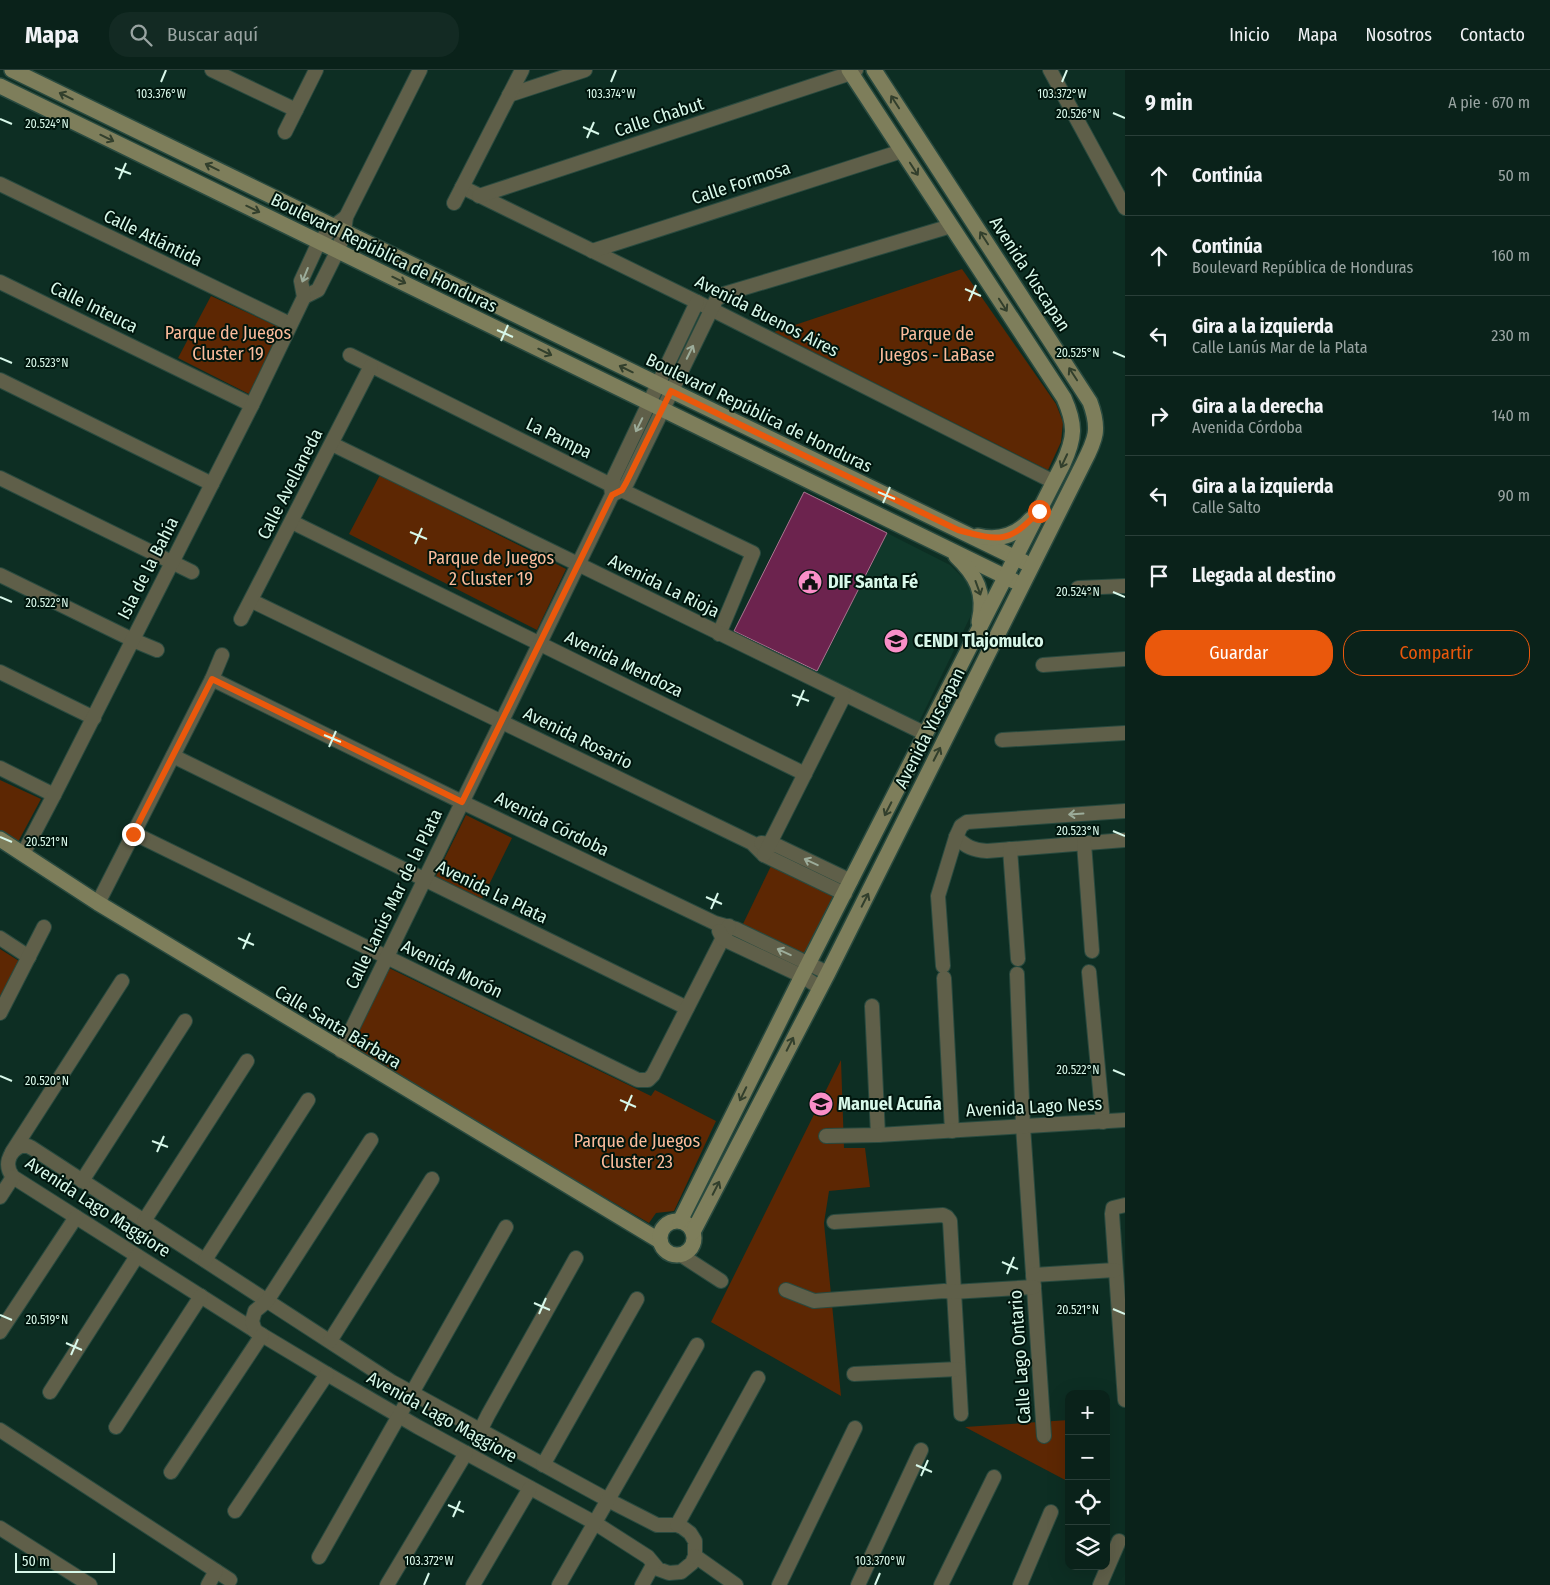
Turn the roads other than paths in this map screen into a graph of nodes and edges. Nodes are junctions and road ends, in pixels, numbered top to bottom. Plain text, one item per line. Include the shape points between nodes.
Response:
1 (12, 70) edge
2 (212, 70) edge
3 (316, 70) edge
4 (420, 70) edge
5 (522, 70) edge
6 (585, 70) edge
7 (874, 70) edge
8 (1050, 70) edge
9 (852, 71) edge
10 (0, 86) edge
11 (509, 95) junction
12 (296, 110) junction
13 (285, 132) dead end
14 (902, 150) junction
15 (0, 184) edge
16 (462, 187) junction
17 (479, 196) junction
18 (454, 203) dead end
19 (1125, 208) edge
20 (341, 225) junction
21 (951, 226) junction
22 (319, 242) junction
23 (338, 250) junction
24 (592, 251) junction
25 (0, 282) edge
26 (304, 297) junction
27 (697, 302) junction
28 (710, 309) junction
29 (290, 324) junction
30 (350, 355) dead end
31 (372, 366) junction
32 (0, 380) edge
33 (665, 388) junction
34 (252, 405) junction
35 (656, 407) junction
36 (332, 444) junction
37 (0, 478) edge
38 (1054, 482) junction
39 (212, 484) junction
40 (615, 490) junction
41 (1039, 511) junction
42 (292, 522) junction
43 (958, 530) junction
44 (949, 550) junction
45 (1015, 558) junction
46 (172, 562) junction
47 (578, 565) junction
48 (1032, 566) junction
49 (192, 572) dead end
50 (0, 575) edge
51 (1006, 577) junction
52 (1022, 585) junction
53 (1125, 586) edge
54 (1078, 588) dead end
55 (252, 601) junction
56 (241, 619) dead end
57 (719, 634) junction
58 (976, 636) junction
59 (133, 640) junction
60 (540, 644) junction
61 (157, 650) dead end
62 (222, 655) dead end
63 (1125, 658) edge
64 (1043, 665) dead end
65 (0, 672) edge
66 (212, 679) junction
67 (844, 696) junction
68 (94, 718) junction
69 (501, 722) junction
70 (1125, 733) edge
71 (926, 734) junction
72 (1002, 740) dead end
73 (173, 756) junction
74 (0, 768) edge
75 (805, 774) junction
76 (54, 795) junction
77 (462, 802) junction
78 (1125, 811) edge
79 (133, 834) junction
80 (956, 837) junction
81 (0, 839) edge
82 (1125, 840) edge
83 (1084, 843) junction
84 (767, 849) junction
85 (1010, 849) junction
86 (22, 854) junction
87 (424, 880) junction
88 (848, 888) junction
89 (98, 903) junction
90 (44, 927) dead end
91 (726, 933) junction
92 (0, 938) edge
93 (1092, 951) dead end
94 (29, 957) junction
95 (386, 957) junction
96 (1018, 959) dead end
97 (805, 970) junction
98 (1089, 972) dead end
99 (828, 973) junction
100 (1017, 974) dead end
101 (122, 981) dead end
102 (820, 987) junction
103 (872, 1006) dead end
104 (687, 1008) junction
105 (0, 1013) edge
106 (185, 1021) dead end
107 (341, 1051) junction
108 (247, 1061) dead end
109 (308, 1100) dead end
110 (1125, 1120) edge
111 (1103, 1122) junction
112 (1023, 1126) junction
113 (952, 1131) junction
114 (878, 1135) junction
115 (826, 1136) dead end
116 (371, 1140) dead end
117 (11, 1155) junction
118 (13, 1177) junction
119 (432, 1179) dead end
120 (82, 1181) junction
121 (0, 1197) edge
122 (1119, 1206) edge
123 (76, 1217) junction
124 (144, 1221) junction
125 (680, 1221) junction
126 (834, 1222) dead end
127 (506, 1227) dead end
128 (693, 1232) junction
129 (660, 1241) junction
130 (681, 1255) junction
131 (137, 1256) junction
132 (576, 1258) dead end
133 (205, 1260) junction
134 (1115, 1270) junction
135 (721, 1281) dead end
136 (1034, 1281) junction
137 (786, 1290) dead end
138 (953, 1292) junction
139 (201, 1296) junction
140 (637, 1299) dead end
141 (267, 1301) junction
142 (1122, 1308) edge
143 (0, 1332) edge
144 (259, 1333) junction
145 (330, 1341) junction
146 (697, 1345) dead end
147 (958, 1369) junction
148 (326, 1374) junction
149 (854, 1374) dead end
150 (758, 1378) dead end
151 (1124, 1385) edge
152 (50, 1392) dead end
153 (412, 1393) junction
154 (1125, 1400) edge
155 (961, 1414) dead end
156 (400, 1416) junction
157 (116, 1427) dead end
158 (854, 1428) dead end
159 (0, 1430) edge
160 (480, 1431) junction
161 (1044, 1436) dead end
162 (921, 1450) dead end
163 (466, 1453) junction
164 (543, 1465) junction
165 (171, 1472) dead end
166 (994, 1477) dead end
167 (530, 1488) junction
168 (608, 1500) junction
169 (235, 1511) dead end
170 (1051, 1512) dead end
171 (595, 1523) junction
172 (677, 1525) junction
173 (0, 1528) edge
174 (1119, 1541) dead end
175 (695, 1556) junction
176 (319, 1557) dead end
177 (653, 1565) junction
178 (216, 1571) junction
179 (230, 1580) dead end
180 (90, 1585) edge
181 (208, 1585) edge
182 (387, 1585) edge
183 (474, 1585) edge
184 (559, 1585) edge
185 (642, 1585) edge
186 (736, 1585) edge
187 (779, 1585) edge
188 (858, 1585) edge
189 (941, 1585) edge
190 (1020, 1585) edge
191 (1100, 1585) edge

20 -> 1 street, Boulevard República de Honduras
2 - 12 street
3 - 12 street
4 - 20 street, Isla de la Bahía
5 - 11 street
6 - 11 street
48 -> 7 street, Avenida Yuscapan via 1092,447 1096,417 1082,388
8 - 19 street
9 - 14 street, Avenida Yuscapan
9 - 17 street, Calle Chabut
10 -> 22 street, Boulevard República de Honduras
11 - 16 street
12 - 13 street
14 -> 21 street, Avenida Yuscapan
14 - 24 street, Calle Formosa
15 - 29 street, Calle Atlántida
16 - 17 street, Avenida Buenos Aires
16 - 18 street
17 - 24 street, Avenida Buenos Aires
20 - 22 street, Isla de la Bahía
20 - 23 street, Isla de la Bahía
33 -> 20 street, Boulevard República de Honduras
21 - 28 street, Calle Lanús Mar de la Plata via 724,294
21 -> 38 street, Avenida Yuscapan via 1064,398 1071,414 1074,431 1070,449
22 - 23 street, Boulevard República de Honduras
22 -> 26 street, Isla de la Bahía via 301,281
23 - 26 street, Isla de la Bahía via 318,290
23 -> 35 street, Boulevard República de Honduras
24 - 27 street, Avenida Buenos Aires
25 - 34 street, Calle Inteuca
26 - 29 street, Isla de la Bahía
27 - 28 street, Avenida Buenos Aires
27 - 33 street, Calle Lanús Mar de la Plata
33 -> 28 street, Calle Lanús Mar de la Plata
28 - 38 street, Avenida Buenos Aires
29 - 34 street, Isla de la Bahía
30 - 31 street, La Pampa
31 - 36 street, Calle Avellaneda
31 - 40 street, La Pampa
32 - 39 street
33 - 35 street, Calle Lanús Mar de la Plata
33 - 43 street, Boulevard República de Honduras
34 - 39 street, Isla de la Bahía
35 - 40 street, Calle Lanús Mar de la Plata
35 - 44 street, Boulevard República de Honduras
36 - 42 street, Calle Avellaneda
36 - 47 street, Avenida La Rioja
37 - 46 street
38 - 41 street, Avenida Yuscapan
39 - 46 street, Isla de la Bahía
40 - 47 street, Calle Lanús Mar de la Plata
40 - 57 street, La Pampa via 753,553
41 - 43 street via 1014,534 986,538
41 - 45 street, Avenida Yuscapan
42 - 55 street, Calle Avellaneda
42 - 60 street, Avenida Mendoza
43 - 45 street, Boulevard República de Honduras
44 - 51 street, Boulevard República de Honduras
44 -> 58 street via 966,566 978,584 982,611
45 - 48 street, Boulevard República de Honduras
45 - 51 street, Avenida Yuscapan
46 - 49 street
46 - 59 street, Isla de la Bahía
47 - 57 street, Avenida La Rioja
47 - 60 street, Calle Lanús Mar de la Plata
48 - 52 street, Avenida Yuscapan
50 - 59 street
51 - 52 street, Boulevard República de Honduras
51 - 58 street, Avenida Yuscapan
99 -> 52 street, Avenida Yuscapan
53 - 54 street
55 - 56 street, Calle Avellaneda
55 - 69 street, Avenida Rosario
57 - 67 street, Avenida La Rioja
58 - 71 street, Avenida Yuscapan
59 - 61 street
59 - 68 street, Isla de la Bahía
60 - 69 street, Calle Lanús Mar de la Plata
60 - 75 street, Avenida Mendoza
62 - 66 street
63 - 64 street
65 - 68 street
66 - 73 street
66 - 77 street, Avenida Córdoba
67 - 71 street, Avenida La Rioja
67 - 75 street
68 - 76 street, Isla de la Bahía
69 - 77 street, Calle Lanús Mar de la Plata
69 - 84 street, Avenida Rosario
70 - 72 street
71 -> 88 street, Avenida Yuscapan
73 - 79 street
73 - 87 street, Avenida La Plata
74 - 76 street
75 - 84 street
76 - 86 street, Isla de la Bahía
77 - 87 street, Calle Lanús Mar de la Plata
77 - 91 street, Avenida Córdoba via 715,923
78 -> 80 street via 968,822 961,826
79 - 89 street
79 - 95 street, Avenida Morón
80 - 85 street via 973,850
80 - 113 street via 938,896
81 - 86 street, Calle Santa Bárbara
82 - 83 street
83 - 85 street
83 - 93 street
84 - 88 street, Avenida Rosario
85 - 96 street
86 - 89 street, Calle Santa Bárbara
87 - 95 street, Calle Lanús Mar de la Plata
87 - 104 street, Avenida La Plata
88 - 97 street, Avenida Yuscapan
89 - 107 street, Calle Santa Bárbara
90 - 94 street
91 - 97 street
91 - 104 street
92 - 94 street
94 - 105 street
95 - 104 street, Avenida Morón via 638,1080 648,1080 653,1075
95 - 107 street, Calle Lanús Mar de la Plata
97 - 99 street
97 - 102 street
97 -> 125 street, Avenida Yuscapan
98 - 111 street
99 - 102 street, Avenida Yuscapan
100 - 112 street, Calle Lago Ontario
101 - 117 street
128 -> 102 street, Avenida Yuscapan
103 - 114 street
106 - 120 street
107 - 129 street, Calle Santa Bárbara
108 - 124 street
109 - 133 street
110 - 111 street, Avenida Lago Ness
111 - 112 street, Avenida Lago Ness
112 - 113 street, Avenida Lago Ness
112 - 136 street, Calle Lago Ontario
113 - 114 street, Avenida Lago Ness
114 - 115 street, Avenida Lago Ness
116 - 141 street
117 - 118 street, Avenida Lago Maggiore via 8,1166
117 - 120 street, Avenida Lago Maggiore via 16,1148 28,1146
118 - 121 street
118 - 123 street, Avenida Lago Maggiore
119 - 145 street
120 - 124 street, Avenida Lago Maggiore
122 - 134 street via 1112,1214
123 - 131 street, Avenida Lago Maggiore
123 - 143 street
124 - 133 street, Avenida Lago Maggiore
125 - 128 street
125 - 129 street via 664,1226
126 - 138 street via 947,1216 950,1221
127 - 153 street
128 - 130 street via 694,1243
129 - 130 street via 665,1251
130 - 135 street
131 - 139 street, Avenida Lago Maggiore
131 - 152 street
132 - 160 street
133 - 141 street, Avenida Lago Maggiore
134 - 136 street
134 - 142 street
136 - 138 street
136 - 161 street, Calle Lago Ontario
137 - 138 street via 814,1301
138 - 147 street
139 - 144 street, Avenida Lago Maggiore
139 - 157 street
140 - 164 street
141 - 144 street via 255,1311 252,1321
141 - 145 street, Avenida Lago Maggiore
142 - 151 street
144 - 148 street, Avenida Lago Maggiore
144 - 165 street
145 - 153 street, Avenida Lago Maggiore
146 - 168 street
147 - 149 street
147 - 155 street
148 - 156 street, Avenida Lago Maggiore
148 - 169 street
150 - 172 street
151 - 154 street
153 - 156 street
153 - 160 street, Avenida Lago Maggiore
156 - 163 street, Avenida Lago Maggiore
156 - 176 street
158 - 187 street
159 - 178 street
160 - 164 street, Avenida Lago Maggiore
162 - 188 street
163 - 167 street, Avenida Lago Maggiore
163 - 182 street
164 - 168 street, Avenida Lago Maggiore
166 - 189 street
167 - 171 street, Avenida Lago Maggiore
167 - 183 street
168 - 171 street
168 - 172 street, Avenida Lago Maggiore via 657,1525
170 - 190 street
171 - 177 street, Avenida Lago Maggiore via 648,1557
171 - 184 street
172 - 175 street via 690,1533 695,1541
173 - 180 street
174 - 191 street
175 - 177 street, Avenida Lago Maggiore via 681,1572 669,1573
175 - 186 street
177 - 185 street
178 - 179 street
178 - 181 street

